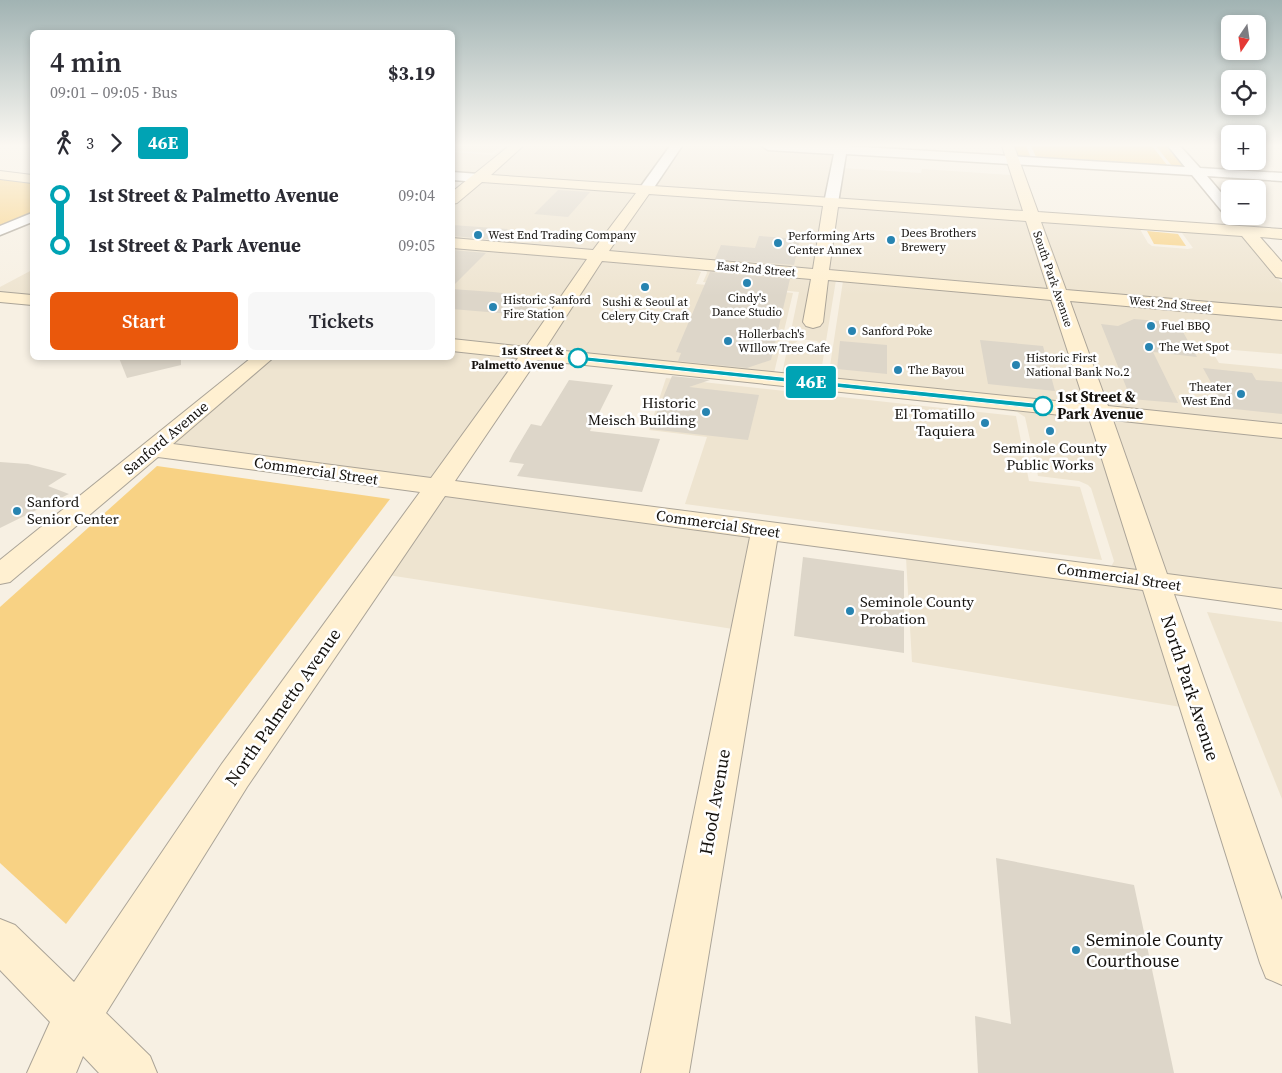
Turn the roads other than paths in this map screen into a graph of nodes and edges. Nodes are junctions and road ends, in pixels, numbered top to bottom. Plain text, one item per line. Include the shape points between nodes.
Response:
1 (641, 196) edge
2 (740, 196) edge
3 (833, 196) edge
4 (1025, 196) edge
5 (832, 203) junction
6 (1032, 216) junction
7 (30, 218) edge
8 (1241, 225) edge
9 (0, 231) edge
10 (1247, 232) junction
11 (1282, 234) edge
12 (455, 243) edge
13 (598, 255) junction
14 (1282, 273) edge
15 (820, 275) junction
16 (1059, 295) junction
17 (0, 296) edge
18 (30, 300) edge
19 (1282, 314) edge
20 (813, 322) dead end
21 (455, 345) edge
22 (532, 353) junction
23 (261, 360) edge
24 (1099, 412) junction
25 (1282, 431) edge
26 (153, 449) junction
27 (437, 487) junction
28 (765, 531) junction
29 (0, 575) edge
30 (1155, 582) junction
31 (1282, 599) edge
32 (1274, 919) edge
33 (0, 940) edge
34 (1282, 963) edge
35 (77, 1018) junction
36 (51, 1073) edge
37 (133, 1073) edge
38 (665, 1073) edge

1 - 13 street, North Palmetto Avenue
2 - 5 street
3 - 5 street
4 - 6 street, South Park Avenue
5 - 6 street
5 - 15 street
6 - 10 street
6 - 16 street, South Park Avenue
7 - 9 street
8 - 10 street
10 - 11 street
10 - 14 street
12 - 13 street, East 2nd Street
13 - 15 street, East 2nd Street
13 - 22 street, North Palmetto Avenue
15 - 16 street, East 2nd Street
15 - 20 street
16 - 19 street, West 2nd Street
16 - 24 street, South Park Avenue
17 - 18 street
21 - 22 street
22 - 24 street
22 - 27 street, North Palmetto Avenue
23 - 26 street, Sanford Avenue
24 - 25 street
24 - 30 street, North Park Avenue
26 - 27 street, Commercial Street
26 - 29 street, Sanford Avenue
27 - 28 street, Commercial Street
27 - 35 street, North Palmetto Avenue via 234,776
28 - 30 street, Commercial Street
28 - 38 street, Hood Avenue
30 - 31 street, Commercial Street
30 - 32 street, North Park Avenue
32 - 34 street, North Park Avenue
33 - 35 street
35 - 36 street, North Palmetto Avenue
35 - 37 street

